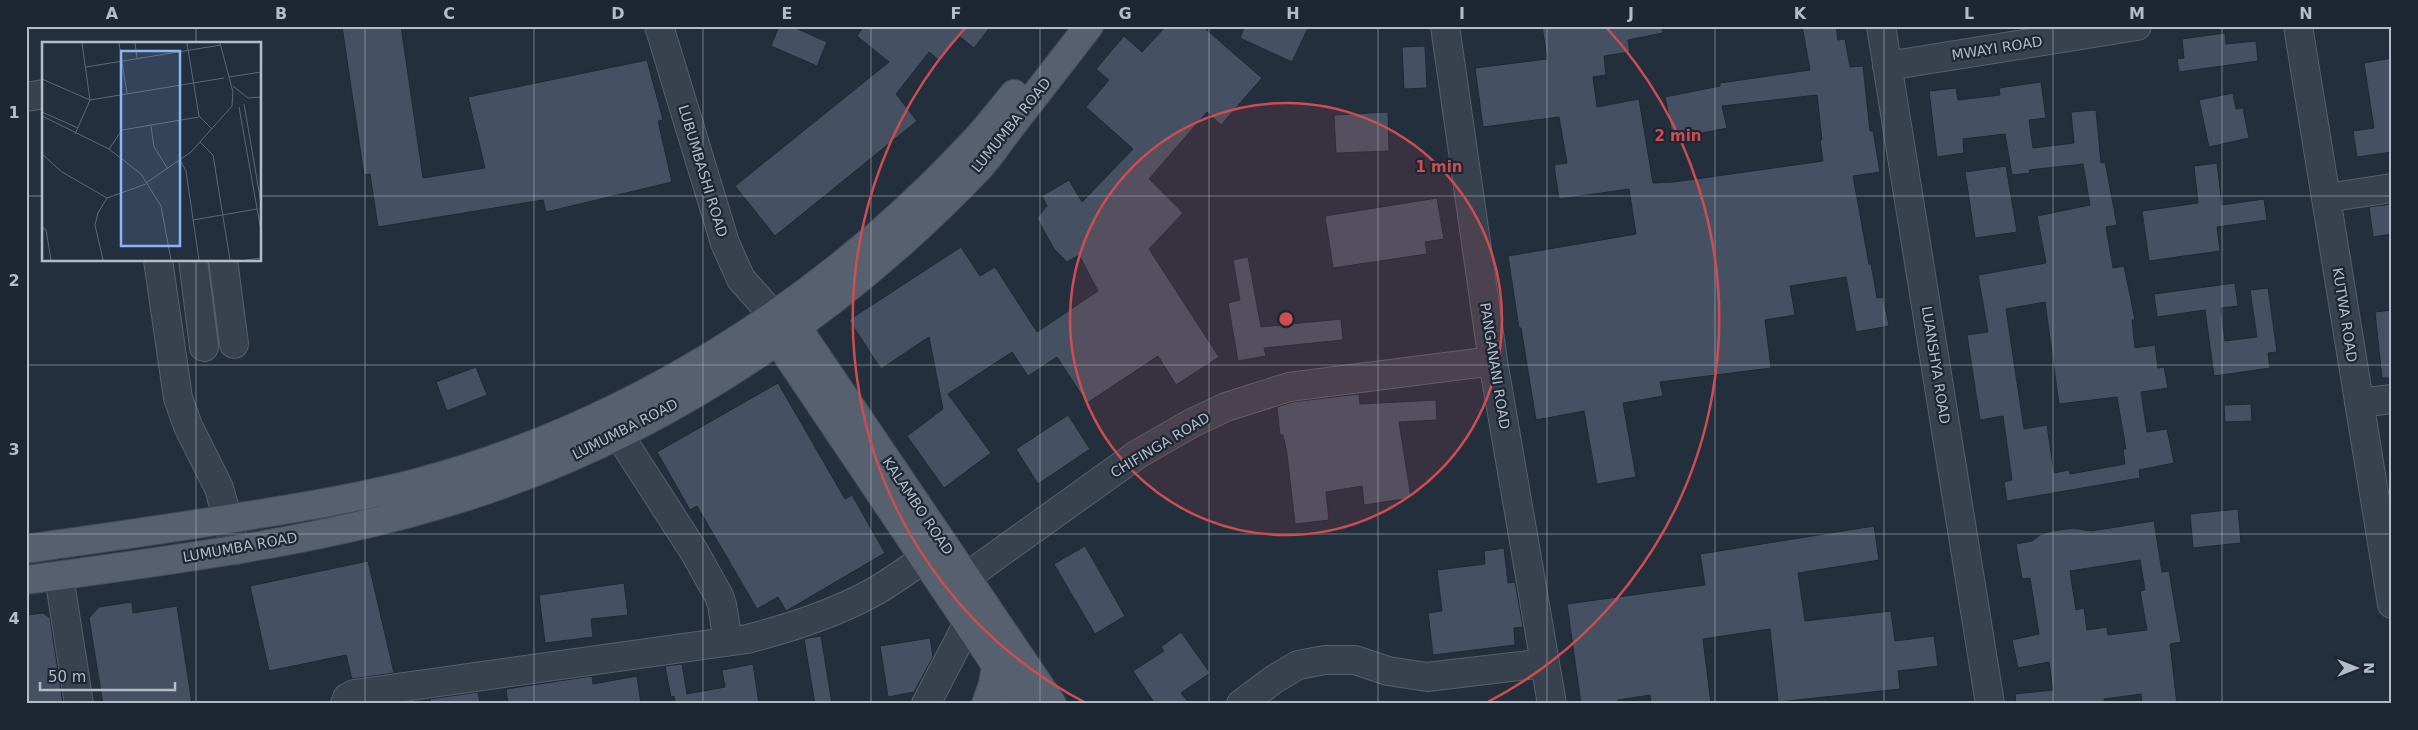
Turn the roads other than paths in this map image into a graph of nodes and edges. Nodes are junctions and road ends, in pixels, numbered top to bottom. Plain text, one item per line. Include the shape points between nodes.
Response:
1 (659, 26) edge
2 (1066, 26) edge
3 (1089, 26) edge
4 (1445, 26) edge
5 (1881, 26) edge
6 (2137, 26) edge
7 (2298, 26) edge
8 (1888, 66) junction
9 (42, 94) edge
10 (26, 97) edge
11 (2392, 188) edge
12 (2326, 198) junction
13 (158, 261) edge
14 (193, 261) edge
15 (223, 261) edge
16 (779, 321) junction
17 (234, 344) dead end
18 (204, 347) dead end
19 (1493, 361) junction
20 (2392, 399) edge
21 (2359, 403) junction
22 (619, 435) junction
23 (229, 519) junction
24 (26, 549) edge
25 (236, 550) junction
26 (924, 558) junction
27 (59, 576) junction
28 (26, 580) edge
29 (957, 584) junction
30 (2392, 604) edge
31 (968, 624) junction
32 (728, 641) junction
33 (1545, 663) junction
34 (996, 665) junction
35 (1040, 702) edge
36 (79, 704) edge
37 (345, 704) edge
38 (926, 704) edge
39 (986, 704) edge
40 (1241, 704) edge
41 (1552, 704) edge
42 (1990, 704) edge

1 - 16 street, LUBUMBASHI ROAD via 725,243 741,279
2 - 16 main road, LUMUMBA ROAD via 967,149 885,228
3 - 16 main road, LUMUMBA ROAD via 979,168 895,248
4 - 19 street, PANGANANI ROAD
5 - 8 street, LUANSHYA ROAD
6 - 8 street, MWAYI ROAD
7 - 12 street, KUTWA ROAD
8 - 42 street, LUANSHYA ROAD
9 - 10 street
11 - 12 street
12 - 21 street, KUTWA ROAD
13 - 23 street via 178,398 188,426 219,488
14 - 18 street
15 - 17 street
16 - 22 main road, LUMUMBA ROAD via 669,408
16 - 23 main road, LUMUMBA ROAD via 590,421 492,460 350,499
16 - 26 main road, KALAMBO ROAD
16 - 29 main road, KALAMBO ROAD
19 - 29 street, CHIFINGA ROAD via 1289,387 1226,407 1138,454
19 - 33 street, PANGANANI ROAD
20 - 21 street
21 - 30 street, KUTWA ROAD
22 - 25 main road, LUMUMBA ROAD via 501,485 426,508
22 - 32 street via 719,596
23 - 24 main road, LUMUMBA ROAD
23 - 25 street
25 - 27 main road, LUMUMBA ROAD
26 - 29 main road, KALAMBO ROAD
26 - 32 street via 872,593 838,610 778,631
27 - 28 main road, LUMUMBA ROAD
27 - 36 street
29 - 31 main road, KALAMBO ROAD
29 - 35 main road, KALAMBO ROAD
31 - 34 main road, KALAMBO ROAD
31 - 38 street
32 - 37 street via 354,694 347,698
33 - 40 street via 1427,677 1388,671 1355,660 1324,660 1298,665
33 - 41 street, PANGANANI ROAD
34 - 35 main road, KALAMBO ROAD
34 - 39 main road

